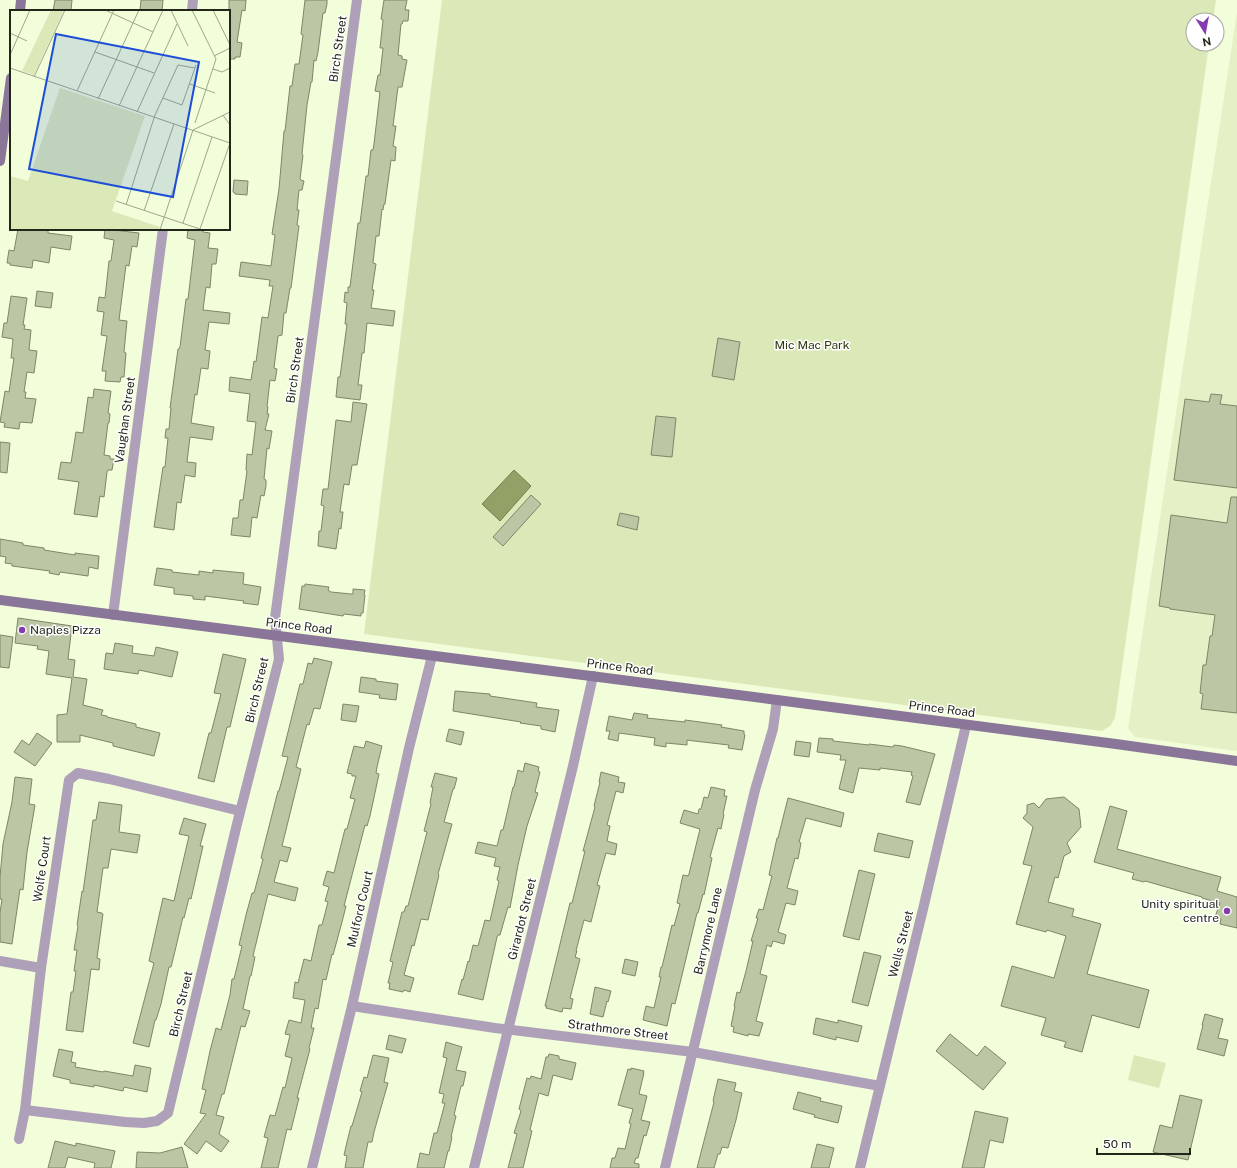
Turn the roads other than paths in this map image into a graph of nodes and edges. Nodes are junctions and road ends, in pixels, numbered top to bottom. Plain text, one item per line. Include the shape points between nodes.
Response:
1 (21, 0) edge
2 (193, 0) edge
3 (357, 0) edge
4 (20, 10) edge
5 (192, 10) edge
6 (10, 86) edge
7 (0, 161) edge
8 (163, 230) edge
9 (0, 600) edge
10 (113, 615) junction
11 (277, 636) junction
12 (432, 656) junction
13 (593, 676) junction
14 (777, 700) junction
15 (966, 725) junction
16 (1237, 761) edge
17 (240, 811) junction
18 (0, 962) edge
19 (40, 968) junction
20 (352, 1006) junction
21 (509, 1030) junction
22 (693, 1052) junction
23 (880, 1086) junction
24 (25, 1110) junction
25 (19, 1139) dead end
26 (312, 1168) edge
27 (474, 1168) edge
28 (665, 1168) edge
29 (860, 1168) edge

1 - 4 street
2 - 5 street
3 - 11 street, Birch Street via 275,618
6 - 7 street
8 - 10 street, Vaughan Street
9 - 10 street, Prince Road
10 - 11 street, Prince Road
11 - 12 street, Prince Road
11 - 17 street, Birch Street via 278,659
12 - 13 street, Prince Road
12 - 20 street, Mulford Court
13 - 14 street, Prince Road
13 - 21 street, Girardot Street
14 - 15 street, Prince Road
14 - 22 street, Barrymore Lane
15 - 16 street, Prince Road
15 - 23 street, Wells Street
17 - 19 street, Wolfe Court via 78,773 68,780
17 - 24 street, Birch Street via 168,1112 157,1121 144,1123
18 - 19 street
19 - 24 street, Wolfe Court
20 - 21 street, Strathmore Street
20 - 26 street, Mulford Court
21 - 22 street, Strathmore Street
21 - 27 street, Girardot Street
22 - 23 street, Strathmore Street
22 - 28 street, Barrymore Lane
23 - 29 street, Wells Street
24 - 25 street, Wolfe Court

